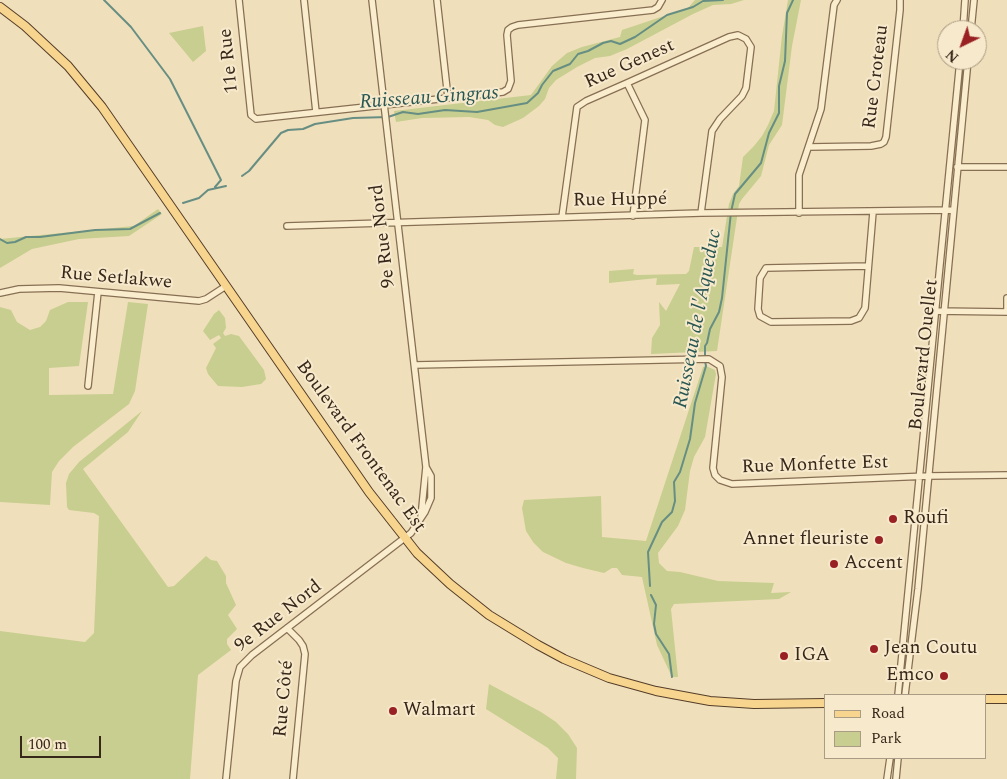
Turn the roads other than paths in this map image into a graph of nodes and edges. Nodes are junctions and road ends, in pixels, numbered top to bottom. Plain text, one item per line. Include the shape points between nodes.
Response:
1 (239, 0) edge
2 (304, 0) edge
3 (372, 0) edge
4 (437, 0) edge
5 (662, 0) edge
6 (900, 0) edge
7 (965, 0) edge
8 (974, 0) edge
9 (836, 1) edge
10 (0, 7) edge
11 (964, 20) edge
12 (972, 20) edge
13 (959, 70) edge
14 (967, 70) edge
15 (627, 82) junction
16 (448, 98) junction
17 (383, 104) junction
18 (316, 112) junction
19 (809, 147) junction
20 (950, 167) junction
21 (958, 167) junction
22 (1007, 167) edge
23 (946, 210) junction
24 (953, 210) junction
25 (873, 212) junction
26 (701, 213) junction
27 (799, 213) junction
28 (633, 216) junction
29 (562, 217) junction
30 (397, 221) junction
31 (287, 226) dead end
32 (868, 266) junction
33 (226, 286) junction
34 (98, 292) junction
35 (0, 293) edge
36 (1007, 298) edge
37 (936, 311) junction
38 (944, 311) junction
39 (1007, 312) edge
40 (415, 365) junction
41 (88, 386) dead end
42 (1007, 475) edge
43 (928, 476) junction
44 (919, 477) junction
45 (405, 539) junction
46 (287, 628) junction
47 (902, 652) junction
48 (910, 652) junction
49 (898, 694) edge
50 (905, 694) edge
51 (987, 699) edge
52 (1007, 699) edge
53 (824, 703) edge
54 (890, 759) edge
55 (898, 759) edge
56 (226, 779) edge
57 (293, 779) edge
58 (887, 779) edge
59 (896, 779) edge

1 - 18 street, 11e Rue via 251,115 254,118
2 - 18 street
3 - 17 street, 9e Rue Nord
4 - 16 street
5 - 16 street via 653,10 512,27 507,35 511,81 508,89
6 - 19 street, Rue Croteau via 884,142 871,146
7 - 11 street
8 - 12 street
9 - 19 street via 822,109
10 - 33 main road, Boulevard Frontenac Est via 48,46 88,89
13 - 20 street, Boulevard Ouellet
14 - 21 street, Boulevard Ouellet
15 - 26 street, Rue Genest via 729,37 743,36 750,43 746,88 712,131
15 - 28 street via 645,120
15 - 29 street, Rue Genest via 577,107
16 - 17 street
17 - 18 street
17 - 30 street, 9e Rue Nord
19 - 27 street via 799,175
20 - 21 street
20 - 23 street, Boulevard Ouellet
21 - 22 street
21 - 24 street, Boulevard Ouellet
23 - 24 street, Rue Huppé
23 - 25 street, Rue Huppé
23 - 37 street, Boulevard Ouellet
24 - 38 street, Boulevard Ouellet
25 - 27 street, Rue Huppé
25 - 32 street
26 - 27 street, Rue Huppé
26 - 28 street, Rue Huppé
28 - 29 street, Rue Huppé
29 - 30 street, Rue Huppé
30 - 31 street, Rue Huppé
30 - 40 street, 9e Rue Nord
32 - 32 street via 865,308 859,318 851,321 767,321 760,316 760,278 769,267
33 - 34 street, Rue Setlakwe via 199,301
33 - 45 main road, Boulevard Frontenac Est
34 - 35 street, Rue Setlakwe via 39,288
34 - 41 street
36 - 39 street
37 - 38 street
37 - 44 street, Boulevard Ouellet
38 - 39 street
38 - 43 street, Boulevard Ouellet
40 - 44 street, Rue Monfette Est via 709,360 720,366 722,372 713,468 715,475 725,483
40 - 45 street, 9e Rue Nord via 432,494 429,504
42 - 43 street, Rue Monfette Est
43 - 44 street, Rue Monfette Est
43 - 48 street, Boulevard Ouellet
44 - 47 street, Boulevard Ouellet
45 - 46 street, 9e Rue Nord
45 - 53 main road, Boulevard Frontenac Est via 443,578 489,615 538,646 590,671 647,689 710,701
46 - 56 street, 9e Rue Nord via 238,670
46 - 57 street, Rue Côté via 303,646 305,654
47 - 48 street
47 - 49 street, Boulevard Ouellet
48 - 50 street, Boulevard Ouellet
51 - 52 main road
54 - 58 street
55 - 59 street

